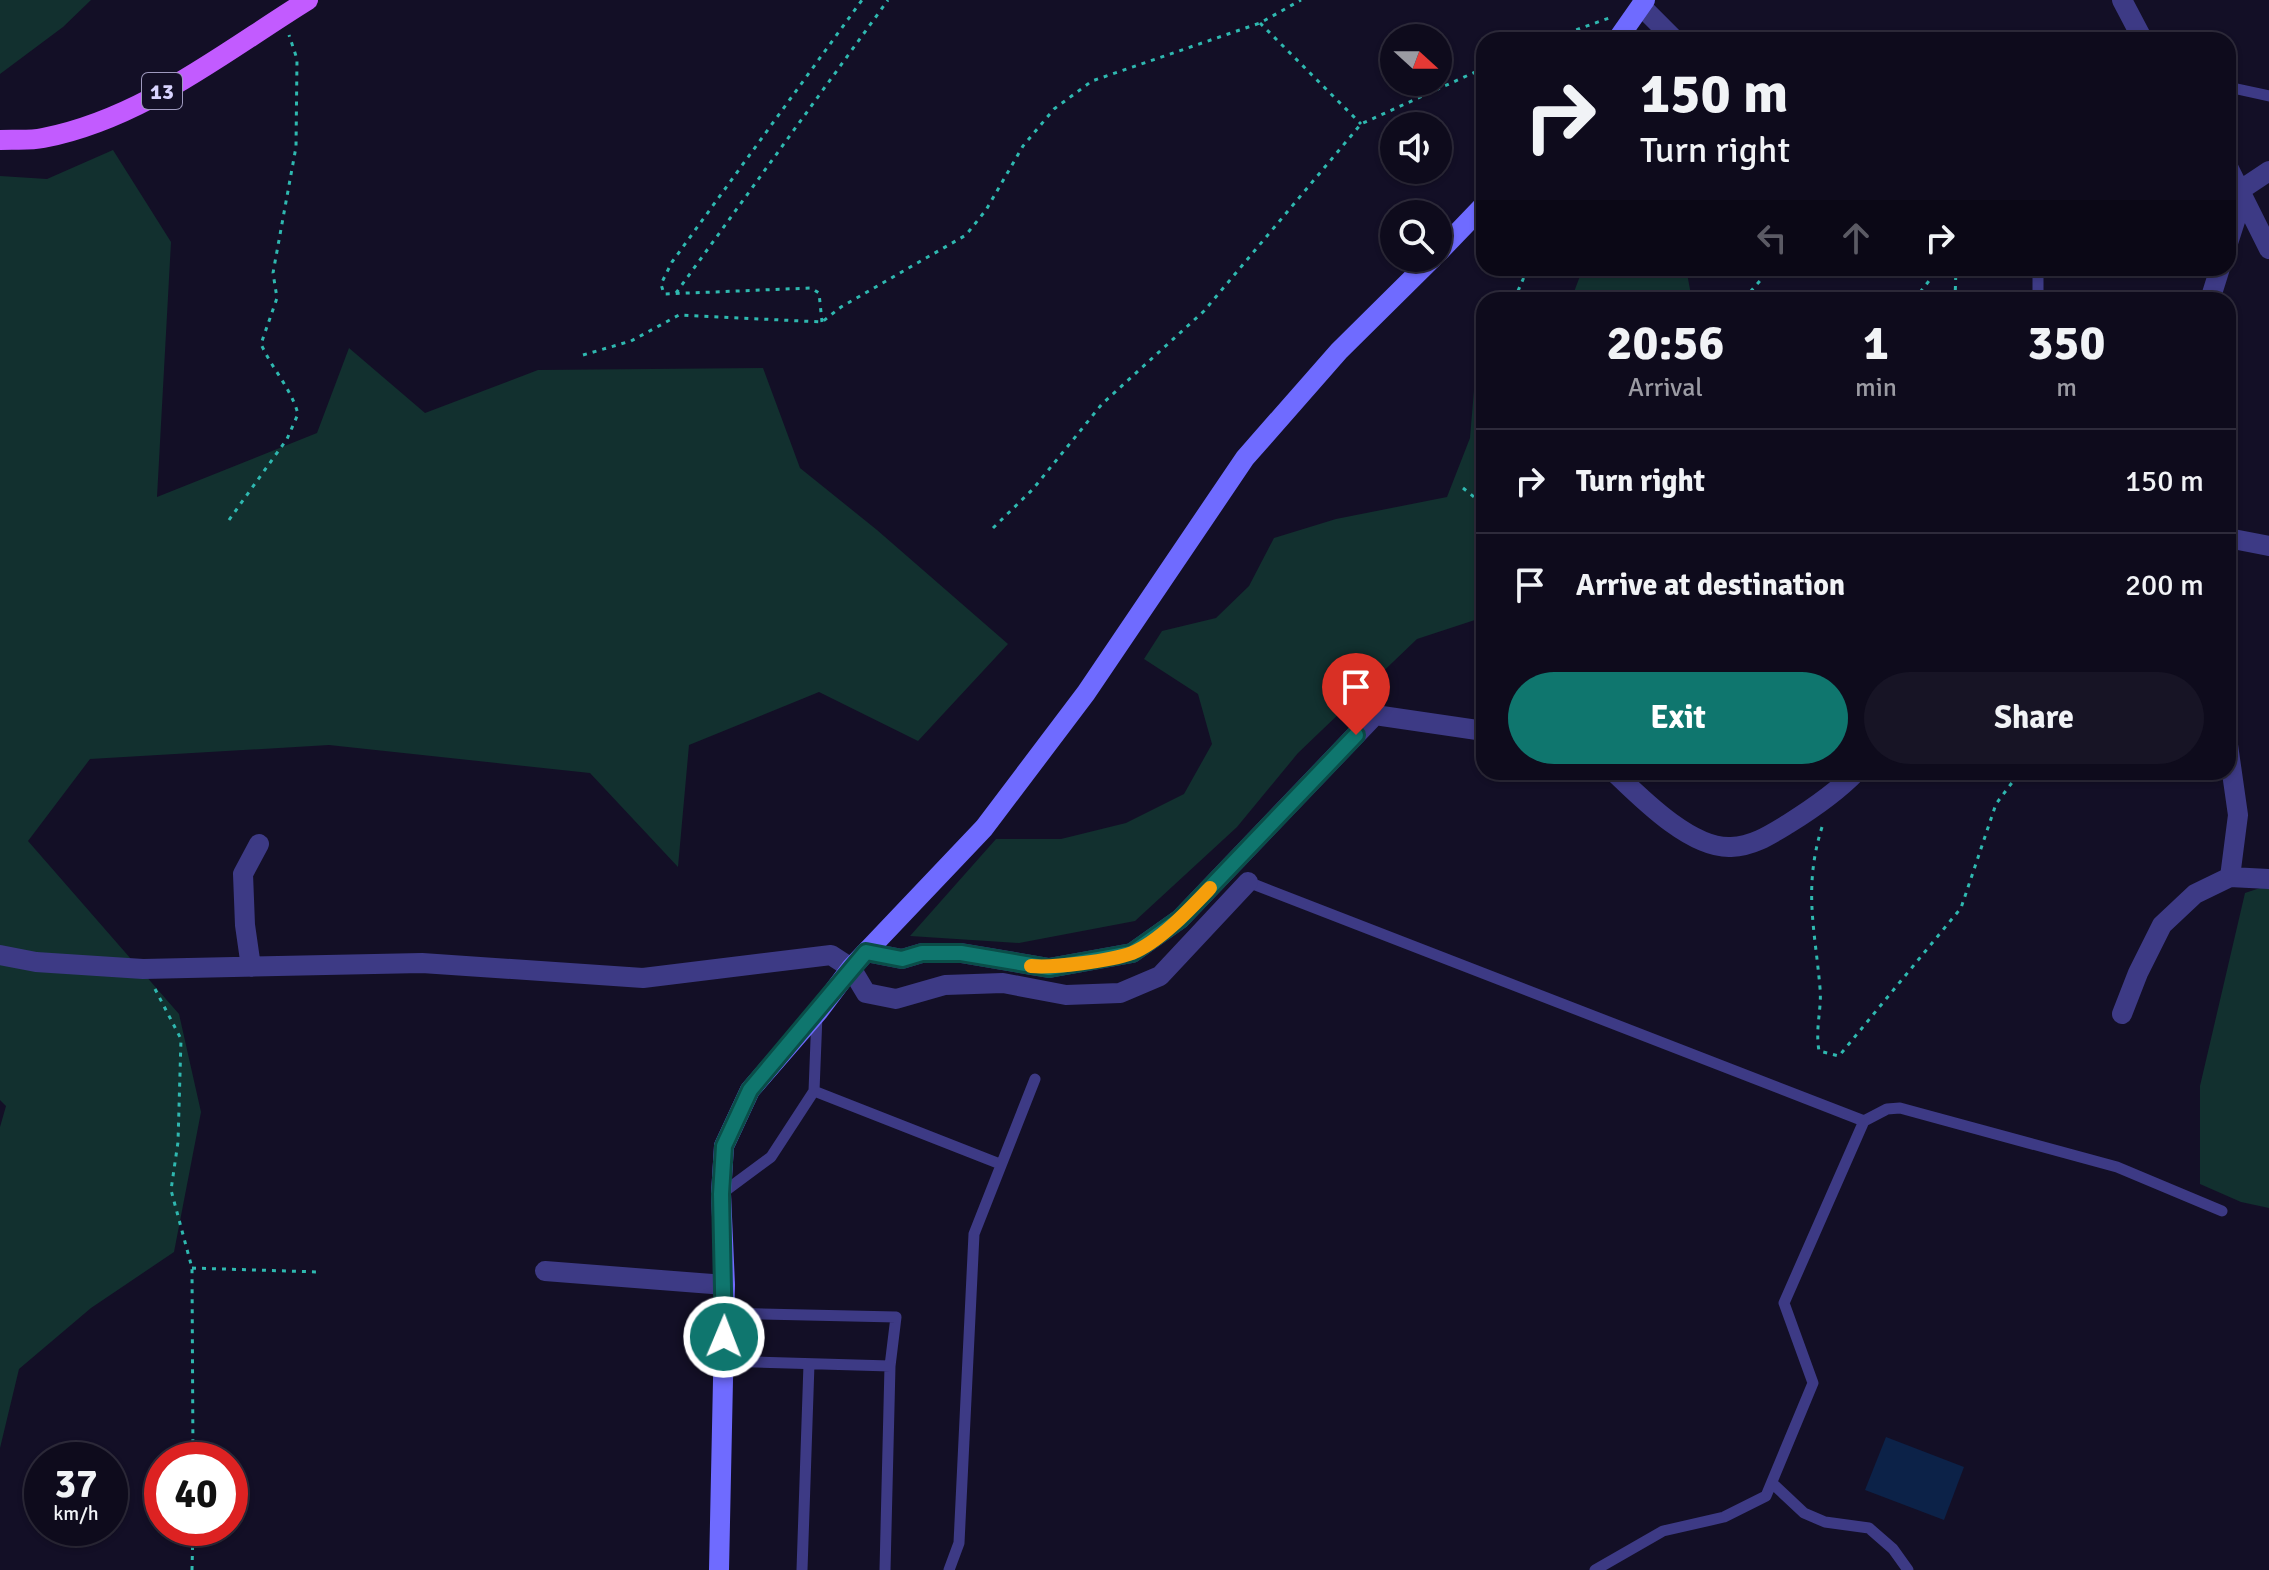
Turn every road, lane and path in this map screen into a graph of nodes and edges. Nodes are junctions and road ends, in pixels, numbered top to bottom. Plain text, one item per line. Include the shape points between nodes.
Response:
1 (308, 0) edge
2 (862, 0) edge
3 (888, 0) edge
4 (1301, 0) edge
5 (2122, 0) edge
6 (1643, 3) edge
7 (282, 16) junction
8 (1260, 23) junction
9 (1569, 32) edge
10 (1623, 32) edge
11 (1668, 32) edge
12 (2139, 32) edge
13 (1476, 72) edge
14 (2236, 89) edge
15 (2269, 96) edge
16 (1361, 124) junction
17 (0, 140) edge
18 (2269, 171) edge
19 (2236, 184) edge
20 (2239, 191) junction
21 (1476, 213) edge
22 (2236, 218) edge
23 (1452, 238) edge
24 (2269, 249) edge
25 (1419, 272) edge
26 (1764, 276) edge
27 (1933, 276) edge
28 (1750, 292) edge
29 (1920, 292) edge
30 (676, 293) junction
31 (822, 322) junction
32 (583, 355) dead end
33 (1463, 488) dead end
34 (1476, 499) edge
35 (229, 520) dead end
36 (993, 528) dead end
37 (2236, 540) edge
38 (2269, 546) edge
39 (1476, 730) edge
40 (1622, 780) edge
41 (1847, 780) edge
42 (2014, 780) edge
43 (2233, 780) edge
44 (1828, 797) junction
45 (259, 844) dead end
46 (2230, 877) junction
47 (2269, 879) edge
48 (1248, 882) joint
49 (866, 952) junction
50 (0, 955) edge
51 (251, 967) junction
52 (851, 968) junction
53 (143, 969) junction
54 (818, 1012) junction
55 (2122, 1014) dead end
56 (1035, 1079) dead end
57 (814, 1091) junction
58 (1864, 1121) junction
59 (1000, 1164) junction
60 (721, 1194) junction
61 (2222, 1211) dead end
62 (192, 1268) junction
63 (545, 1271) dead end
64 (319, 1272) dead end
65 (725, 1285) junction
66 (724, 1313) junction
67 (723, 1361) junction
68 (809, 1364) junction
69 (890, 1366) junction
70 (193, 1442) edge
71 (1772, 1483) junction
72 (193, 1546) edge
73 (192, 1570) edge
74 (719, 1570) edge
75 (802, 1570) edge
76 (885, 1570) edge
77 (949, 1570) edge
78 (1595, 1570) edge
79 (1908, 1570) edge

1 - 7 main road, 13
2 - 30 path via 672,262 661,284 664,294
3 - 30 path
4 - 8 path
5 - 12 street
6 - 9 path
6 - 10 street
6 - 11 street
7 - 17 main road, 13 via 107,120 41,139
7 - 35 path via 297,59 296,147 273,273 277,298 261,344 292,394 298,414 287,439
8 - 16 path
8 - 31 path via 1080,89 1054,109 1023,146 966,235
13 - 16 path
14 - 15 lane
16 - 36 path via 1204,311 1102,404 1033,489
18 - 20 street
19 - 20 street
20 - 22 street
20 - 24 street
21 - 23 street
25 - 49 street via 1339,351 1245,458 1086,693 993,816
26 - 28 path
27 - 29 path
30 - 31 path via 811,288 819,293
31 - 32 path via 679,315 631,341
33 - 34 path
37 - 38 street
39 - 49 street via 1375,715 1180,919 1132,953 1049,968 961,953 902,959
40 - 44 street via 1686,834 1729,848 1761,841
41 - 44 street
42 - 44 path via 1996,804 1961,908 1839,1056 1819,1051 1821,992 1810,922 1812,876
43 - 46 street via 2238,815
45 - 51 street via 243,874
46 - 47 street
46 - 55 street via 2195,894 2162,925
48 - 52 street via 1160,976 1120,993 1066,995 1003,983 945,985 896,999 866,993
48 - 58 lane
49 - 52 street
50 - 53 street
51 - 52 street via 422,963 643,978 831,955
51 - 53 street
52 - 54 street
53 - 62 path via 181,1039 171,1190
54 - 57 lane
54 - 60 street via 750,1090 724,1146
56 - 59 lane
57 - 59 lane
57 - 60 lane via 771,1157
58 - 61 lane via 1900,1108 2117,1167
58 - 71 lane via 1784,1303 1813,1383
59 - 77 lane via 974,1234 959,1543
60 - 65 street
62 - 64 path
62 - 70 path
63 - 65 street
65 - 66 street
66 - 67 street
66 - 69 lane via 896,1317
67 - 68 lane
67 - 74 street
68 - 69 lane
68 - 75 lane
69 - 76 lane
71 - 78 lane via 1766,1496 1724,1517 1663,1531
71 - 79 lane via 1804,1513 1825,1522 1869,1528
72 - 73 path

